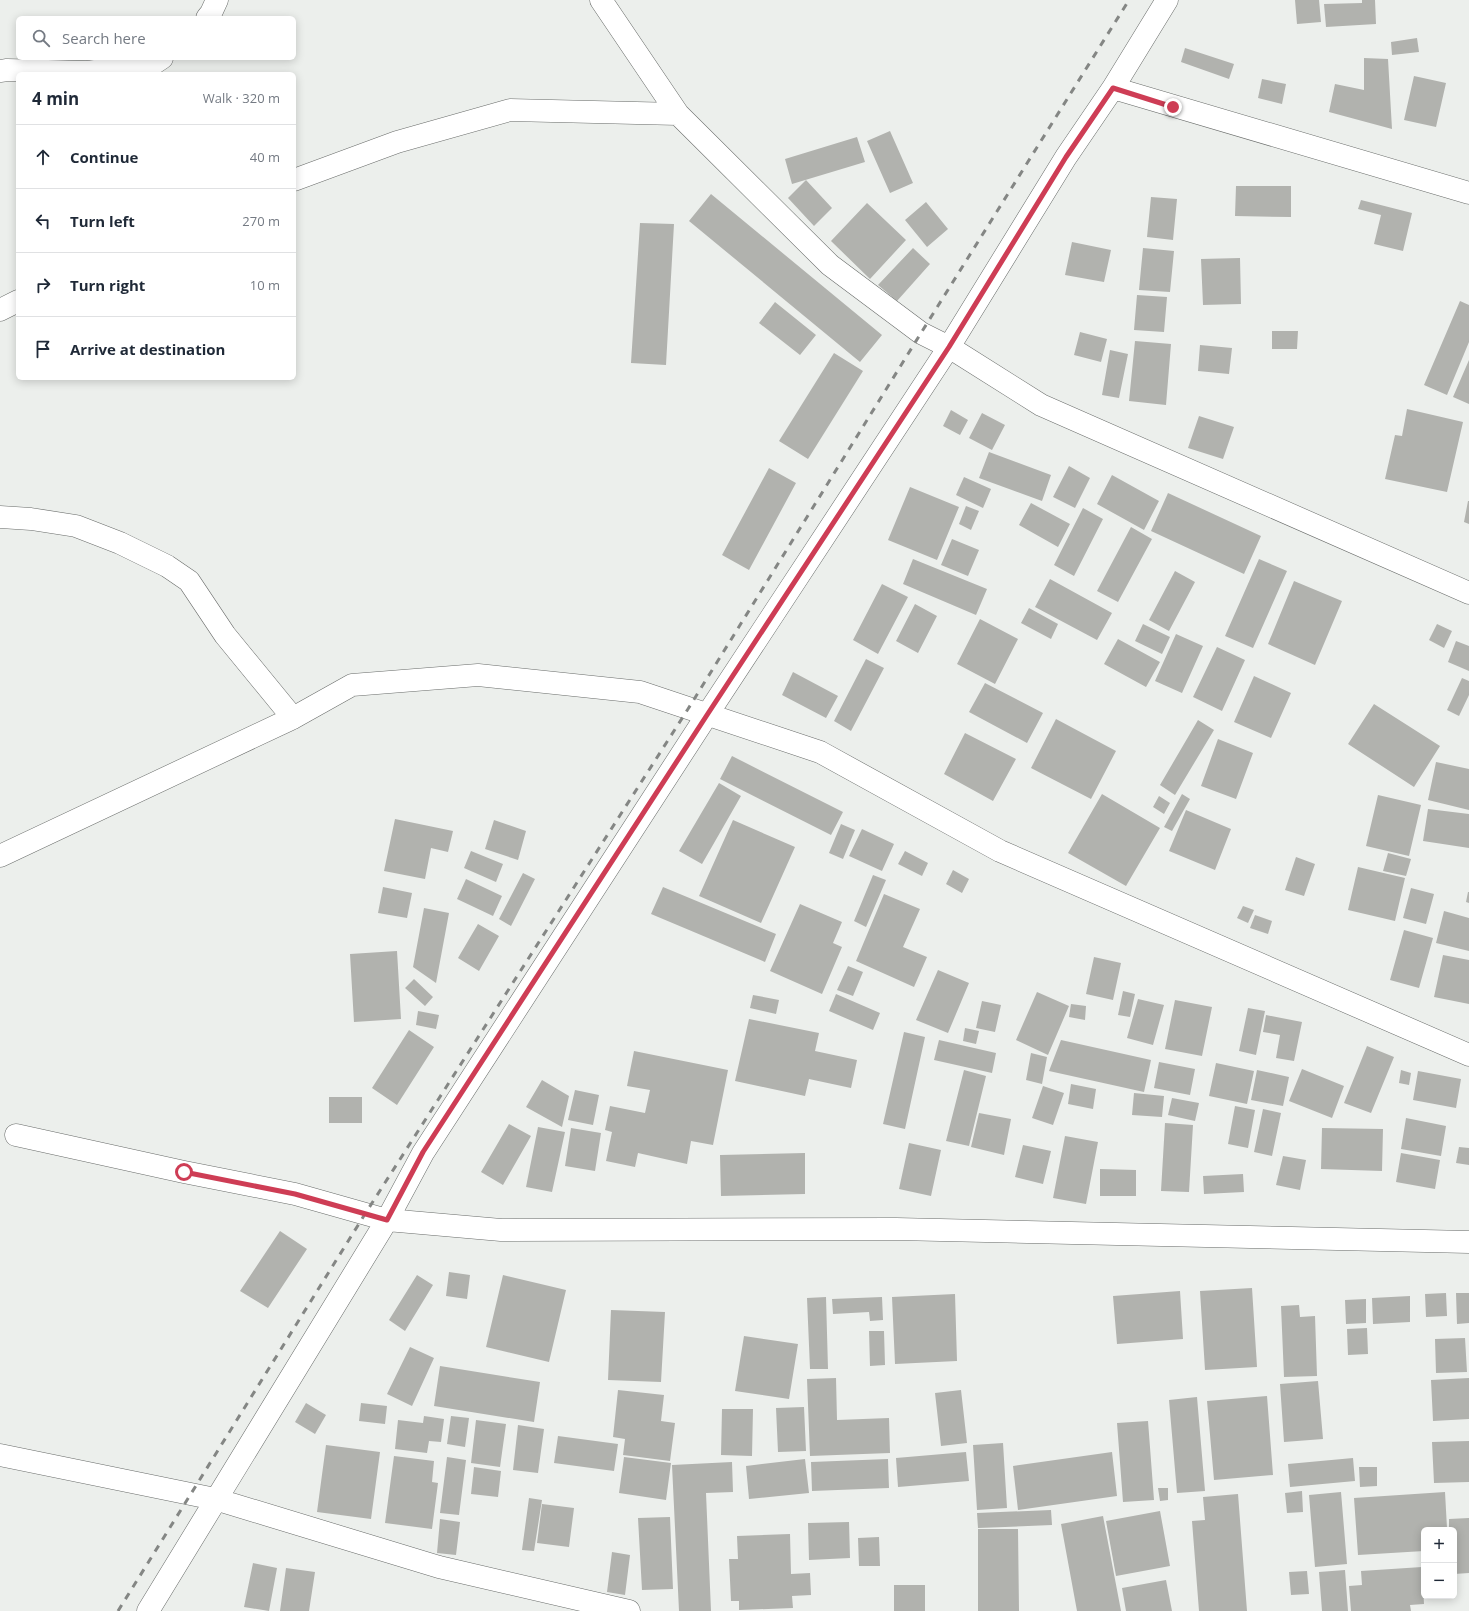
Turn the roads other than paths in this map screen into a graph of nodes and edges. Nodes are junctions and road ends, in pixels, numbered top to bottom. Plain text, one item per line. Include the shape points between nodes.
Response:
1 (216, 0) edge
2 (601, 0) edge
3 (1167, 0) edge
4 (209, 16) edge
5 (159, 60) edge
6 (0, 71) edge
7 (87, 72) edge
8 (87, 72) edge
9 (1113, 88) junction
10 (678, 114) junction
11 (296, 179) edge
12 (1469, 194) edge
13 (16, 302) edge
14 (0, 310) edge
15 (949, 347) junction
16 (0, 517) edge
17 (1469, 593) edge
18 (707, 715) junction
19 (293, 718) junction
20 (0, 856) edge
21 (1469, 1055) edge
22 (16, 1135) dead end
23 (387, 1220) junction
24 (1469, 1242) edge
25 (0, 1455) edge
26 (216, 1499) junction
27 (148, 1611) edge
28 (629, 1611) edge

1 - 4 street
2 - 10 street
3 - 9 street
5 - 8 street via 153,64
6 - 7 street
9 - 12 street
9 - 15 street via 1066,157
10 - 11 street via 510,110 397,142
10 - 15 street via 830,265 921,333
13 - 14 street
15 - 17 street via 1041,404
15 - 18 street
16 - 19 street via 76,526 120,543 167,566 189,582 225,635
18 - 19 street via 640,692 478,675 352,685
18 - 21 street via 820,752 1000,850
18 - 23 street via 423,1152
19 - 20 street
22 - 23 street via 295,1194
23 - 24 street via 501,1230 896,1229
23 - 26 street
25 - 26 street
26 - 27 street
26 - 28 street via 439,1567

